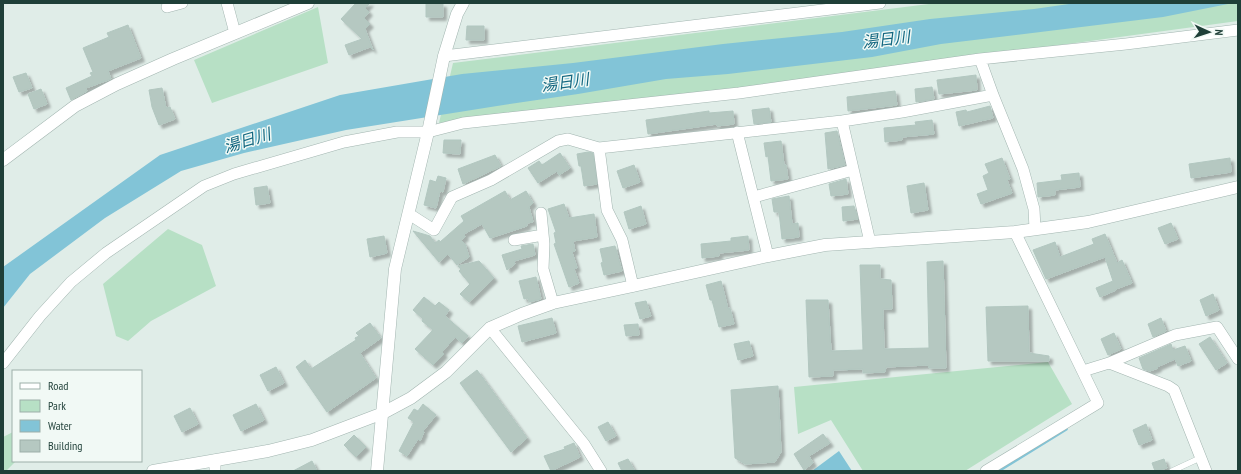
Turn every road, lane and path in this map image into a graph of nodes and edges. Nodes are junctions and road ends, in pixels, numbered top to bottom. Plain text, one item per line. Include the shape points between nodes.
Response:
1 (182, 3) edge
2 (227, 3) edge
3 (308, 3) edge
4 (463, 3) edge
5 (880, 3) edge
6 (167, 7) dead end
7 (1238, 30) edge
8 (235, 33) junction
9 (980, 58) junction
10 (443, 60) junction
11 (993, 95) junction
12 (842, 121) junction
13 (428, 132) junction
14 (738, 132) junction
15 (599, 148) junction
16 (3, 160) edge
17 (853, 170) junction
18 (1238, 187) edge
19 (754, 197) junction
20 (541, 213) dead end
21 (409, 214) junction
22 (1035, 229) junction
23 (1015, 232) junction
24 (543, 235) junction
25 (514, 240) dead end
26 (870, 242) junction
27 (768, 256) junction
28 (633, 286) junction
29 (553, 303) junction
30 (490, 328) junction
31 (1238, 359) edge
32 (3, 363) edge
33 (1109, 363) junction
34 (1082, 371) junction
35 (383, 413) junction
36 (1200, 458) junction
37 (215, 465) edge
38 (153, 471) edge
39 (377, 471) edge
40 (601, 471) edge
41 (986, 471) edge
42 (1172, 471) edge
43 (1206, 471) edge

1 - 6 street
2 - 8 street
3 - 8 street
4 - 10 street via 457,14
5 - 10 street
7 - 9 street
8 - 16 street via 117,84 75,106
9 - 11 street
9 - 13 street via 739,93 463,123
10 - 13 street
11 - 12 street
11 - 22 street via 1023,169 1034,209
12 - 14 street
12 - 17 street
13 - 21 street
13 - 32 street via 397,132 344,142 234,174 204,186 106,253 71,282
14 - 15 street
14 - 19 street
15 - 21 street via 568,139 558,142 492,180 452,197 434,230
15 - 28 street via 607,210 622,240
17 - 19 street
17 - 26 street
18 - 22 street via 1088,222
19 - 27 street
20 - 24 street
21 - 35 street via 396,269
22 - 23 street
23 - 26 street
23 - 34 street
24 - 25 street
24 - 29 street via 543,268
26 - 27 street via 825,245
27 - 28 street
28 - 29 street
29 - 30 street
30 - 35 street via 446,372 411,398
30 - 40 street via 584,444
31 - 33 street via 1217,327 1175,335
33 - 34 street
33 - 36 street via 1174,390
34 - 41 street via 1098,402
35 - 37 street via 312,440
35 - 39 street
36 - 42 lane
36 - 43 street
37 - 38 street

